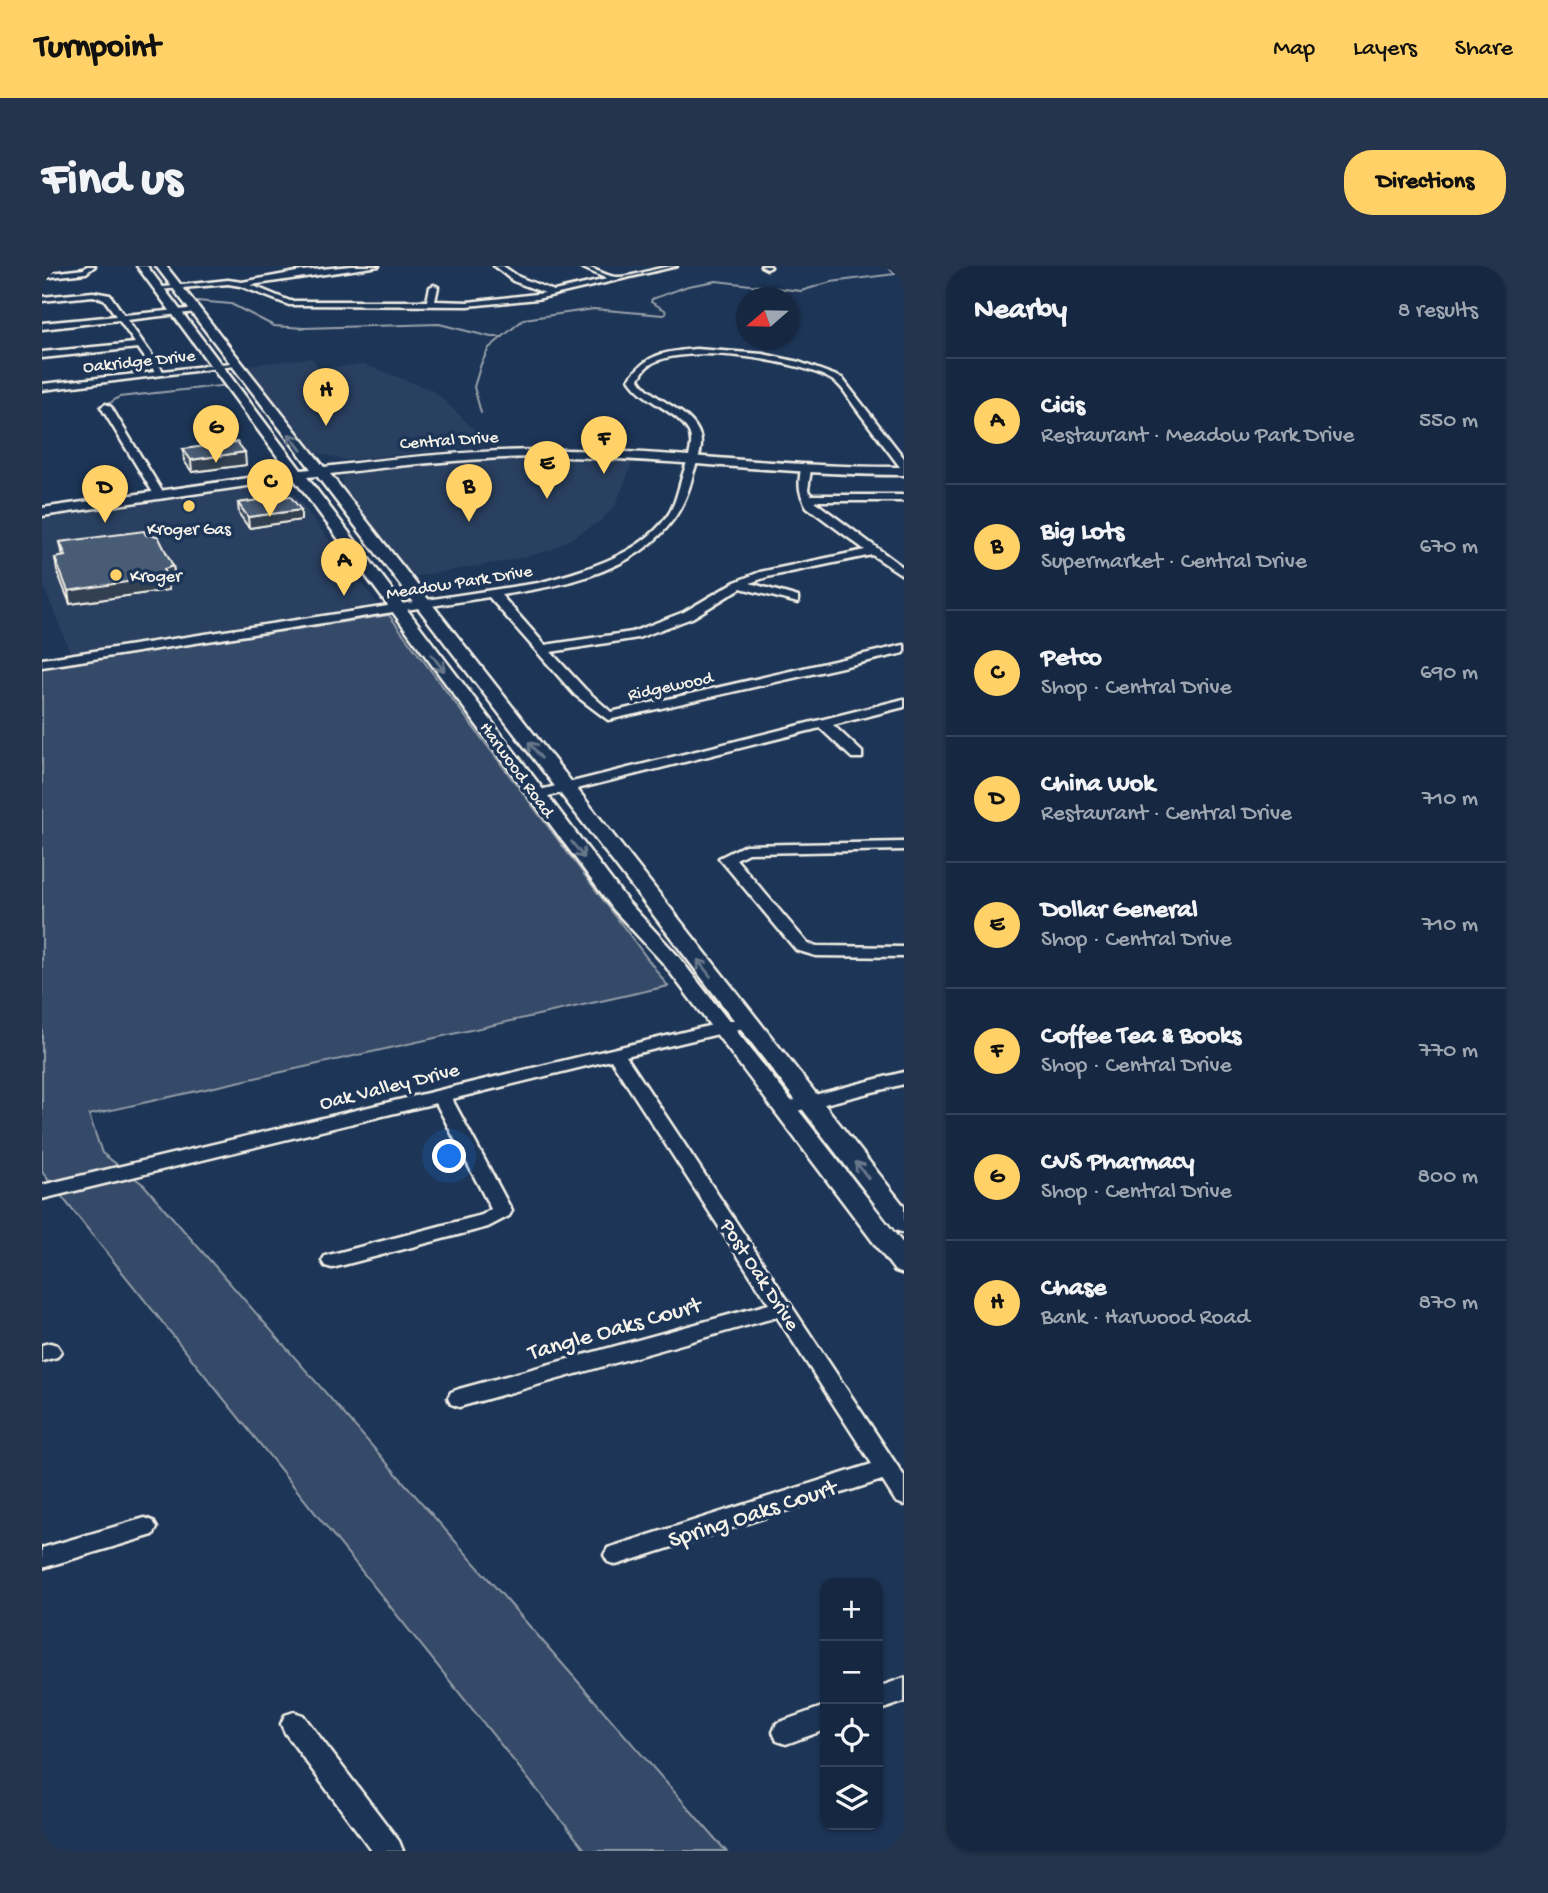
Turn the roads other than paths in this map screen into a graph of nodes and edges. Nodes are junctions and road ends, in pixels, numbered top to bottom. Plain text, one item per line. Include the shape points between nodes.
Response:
1 (91, 266) edge
2 (142, 266) edge
3 (160, 266) edge
4 (375, 266) edge
5 (498, 266) edge
6 (583, 266) edge
7 (673, 266) edge
8 (42, 276) edge
9 (616, 279) junction
10 (242, 284) junction
11 (177, 286) junction
12 (434, 286) dead end
13 (159, 288) junction
14 (554, 293) junction
15 (42, 299) edge
16 (430, 305) junction
17 (196, 310) junction
18 (176, 312) junction
19 (122, 317) junction
20 (42, 326) edge
21 (222, 343) junction
22 (141, 345) junction
23 (200, 345) junction
24 (42, 355) edge
25 (239, 365) junction
26 (217, 368) junction
27 (161, 374) junction
28 (42, 387) edge
29 (106, 407) dead end
30 (272, 410) junction
31 (254, 413) junction
32 (693, 457) junction
33 (904, 465) edge
34 (316, 470) junction
35 (806, 470) junction
36 (904, 471) edge
37 (298, 472) junction
38 (158, 492) junction
39 (806, 498) junction
40 (904, 498) edge
41 (42, 504) edge
42 (42, 512) edge
43 (368, 536) junction
44 (346, 540) junction
45 (874, 551) junction
46 (904, 573) edge
47 (739, 584) junction
48 (492, 593) junction
49 (794, 600) dead end
50 (422, 605) junction
51 (396, 609) junction
52 (543, 649) junction
53 (904, 649) edge
54 (42, 663) edge
55 (904, 703) edge
56 (824, 724) junction
57 (857, 755) dead end
58 (565, 788) junction
59 (537, 796) junction
60 (904, 846) edge
61 (904, 952) edge
62 (746, 1022) junction
63 (723, 1028) junction
64 (616, 1054) junction
65 (904, 1077) edge
66 (441, 1096) junction
67 (797, 1105) junction
68 (42, 1192) edge
69 (904, 1224) edge
70 (332, 1261) dead end
71 (904, 1264) edge
72 (783, 1308) junction
73 (459, 1398) dead end
74 (887, 1469) junction
75 (904, 1495) edge
76 (145, 1528) dead end
77 (616, 1555) dead end
78 (42, 1558) edge
79 (904, 1690) edge
80 (883, 1697) edge
81 (820, 1720) edge
82 (294, 1724) dead end
83 (786, 1731) dead end
84 (389, 1851) edge

1 - 8 street via 86,271
2 - 13 main road, Harwood Road
3 - 11 main road, Harwood Road
4 - 10 street
5 - 14 street via 523,282
6 - 9 street
7 - 9 street
9 - 14 street
10 - 11 street
10 - 16 street via 289,303
11 - 13 street
11 - 17 main road, Harwood Road
12 - 16 street
13 - 18 main road, Harwood Road
14 - 16 street
15 - 19 street via 100,295 107,297
17 - 18 street
17 - 21 main road, Harwood Road
18 - 19 street
18 - 23 main road, Harwood Road
19 - 20 street
19 - 22 street
21 - 23 main road
21 - 25 main road, Harwood Road
22 - 24 street
22 - 27 street
23 - 26 main road, Harwood Road
25 - 26 street, Oakridge Drive
25 - 30 main road, Harwood Road
26 - 27 street, Oakridge Drive
26 - 31 main road, Harwood Road
27 - 28 street, Oakridge Drive
29 - 38 street
30 - 31 main road
34 -> 30 main road, Harwood Road
31 - 37 main road, Harwood Road
32 - 33 main road, Central Drive
32 - 33 street via 692,429 640,389 635,375 643,365 661,358 728,352 786,361 837,379
32 - 34 main road, Central Drive via 587,451 449,455
32 - 35 main road, Central Drive
32 - 48 street, Meadow Park Drive via 678,507 651,538 588,572
34 - 37 main road, Central Drive
34 - 43 main road, Harwood Road
35 - 36 main road, Central Drive
35 - 39 street
37 - 38 main road, Central Drive
37 - 44 main road, Harwood Road
38 - 41 main road, Central Drive
38 - 42 main road, Central Drive
39 - 40 street
39 - 45 street
43 - 44 main road
43 - 50 main road, Harwood Road
44 - 51 main road, Harwood Road
45 - 46 street
45 - 47 street via 775,570
47 - 49 street
47 - 52 street via 688,615 650,630
48 - 50 street, Meadow Park Drive
48 - 52 street, Ridgewood
50 - 51 street, Meadow Park Drive
58 -> 50 main road, Harwood Road
51 - 54 street, Meadow Park Drive
51 -> 59 main road, Harwood Road
52 - 53 street, Ridgewood via 608,716
55 - 56 street
56 - 57 street
56 - 58 street
58 - 59 street
62 -> 58 main road, Harwood Road
59 -> 63 main road, Harwood Road
60 - 61 street via 745,849 727,858 802,947
62 - 63 street, Oak Valley Drive
62 - 67 main road, Harwood Road
63 - 64 street, Oak Valley Drive
63 - 67 main road, Harwood Road
64 - 66 street, Oak Valley Drive
64 - 72 street, Post Oak Drive
65 - 67 street
66 - 68 street, Oak Valley Drive
66 - 70 street via 502,1211 488,1220
69 -> 67 main road, Harwood Road
67 - 71 main road, Harwood Road
72 - 73 street, Tangle Oaks Court
72 - 74 street, Post Oak Drive
74 - 75 street, Post Oak Drive
74 - 77 street, Spring Oaks Court
76 - 78 street
79 - 80 street
81 - 83 street
82 - 84 street

